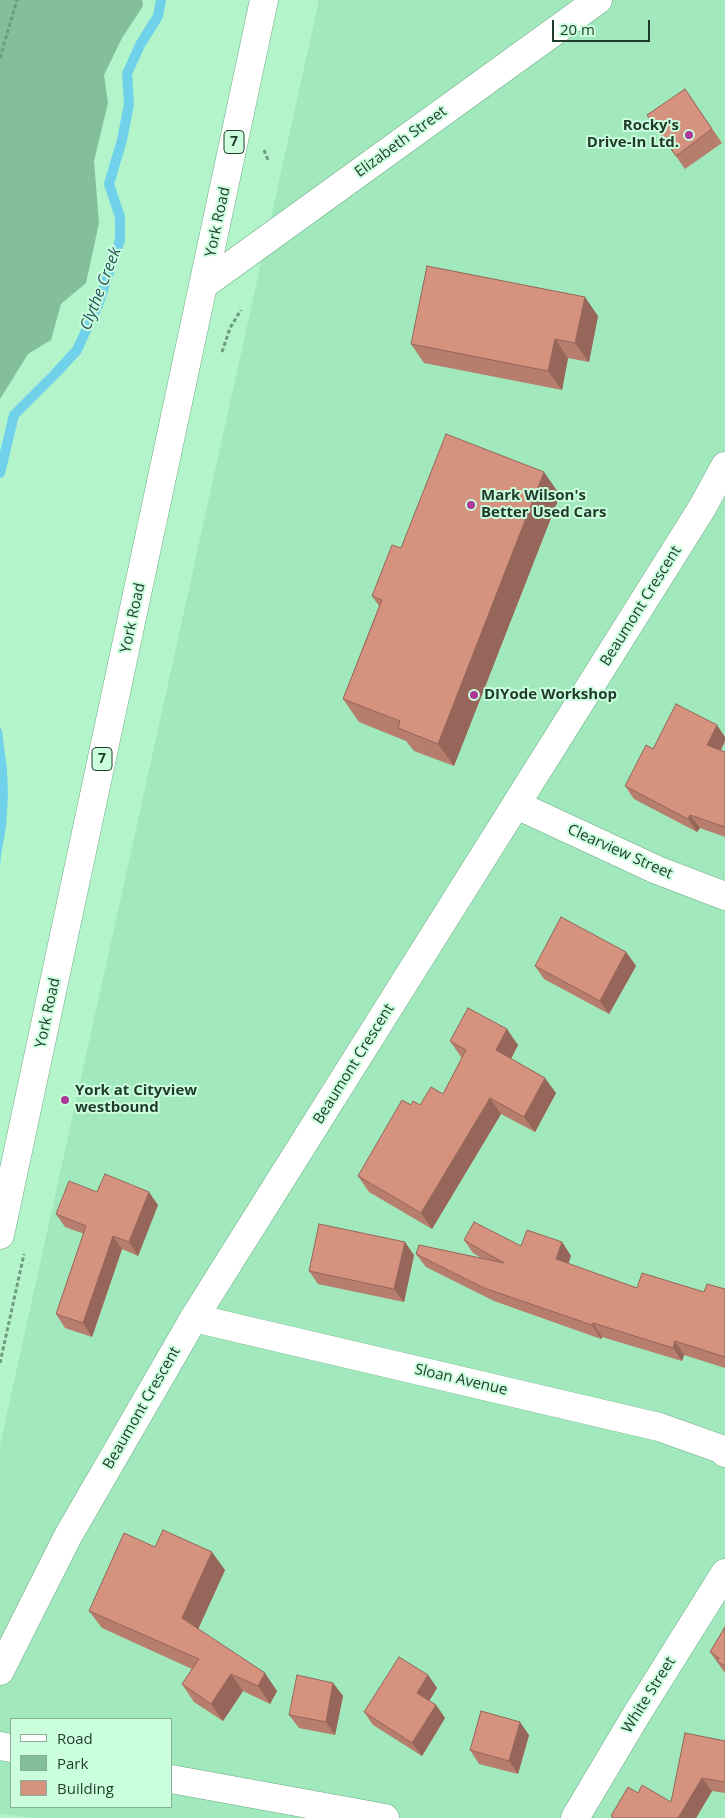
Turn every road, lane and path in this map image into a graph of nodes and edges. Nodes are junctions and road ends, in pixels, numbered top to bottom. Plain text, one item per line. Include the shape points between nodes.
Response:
1 (17, 0) edge
2 (264, 0) edge
3 (598, 0) edge
4 (0, 58) edge
5 (204, 284) junction
6 (725, 466) edge
7 (517, 805) junction
8 (725, 896) edge
9 (0, 1235) edge
10 (194, 1318) junction
11 (725, 1453) edge
12 (725, 1574) edge
13 (0, 1671) edge
14 (172, 1779) edge
15 (385, 1818) edge
16 (576, 1818) edge

1 - 4 path
2 - 5 street, York Road / 7
3 - 5 street, Elizabeth Street
5 - 9 street, York Road / 7
6 - 7 street, Beaumont Crescent
7 - 8 street, Clearview Street via 657,870
7 - 10 street, Beaumont Crescent
10 - 11 street, Sloan Avenue via 659,1426
10 - 13 street, Beaumont Crescent via 68,1536
12 - 16 street, White Street
14 - 15 street

